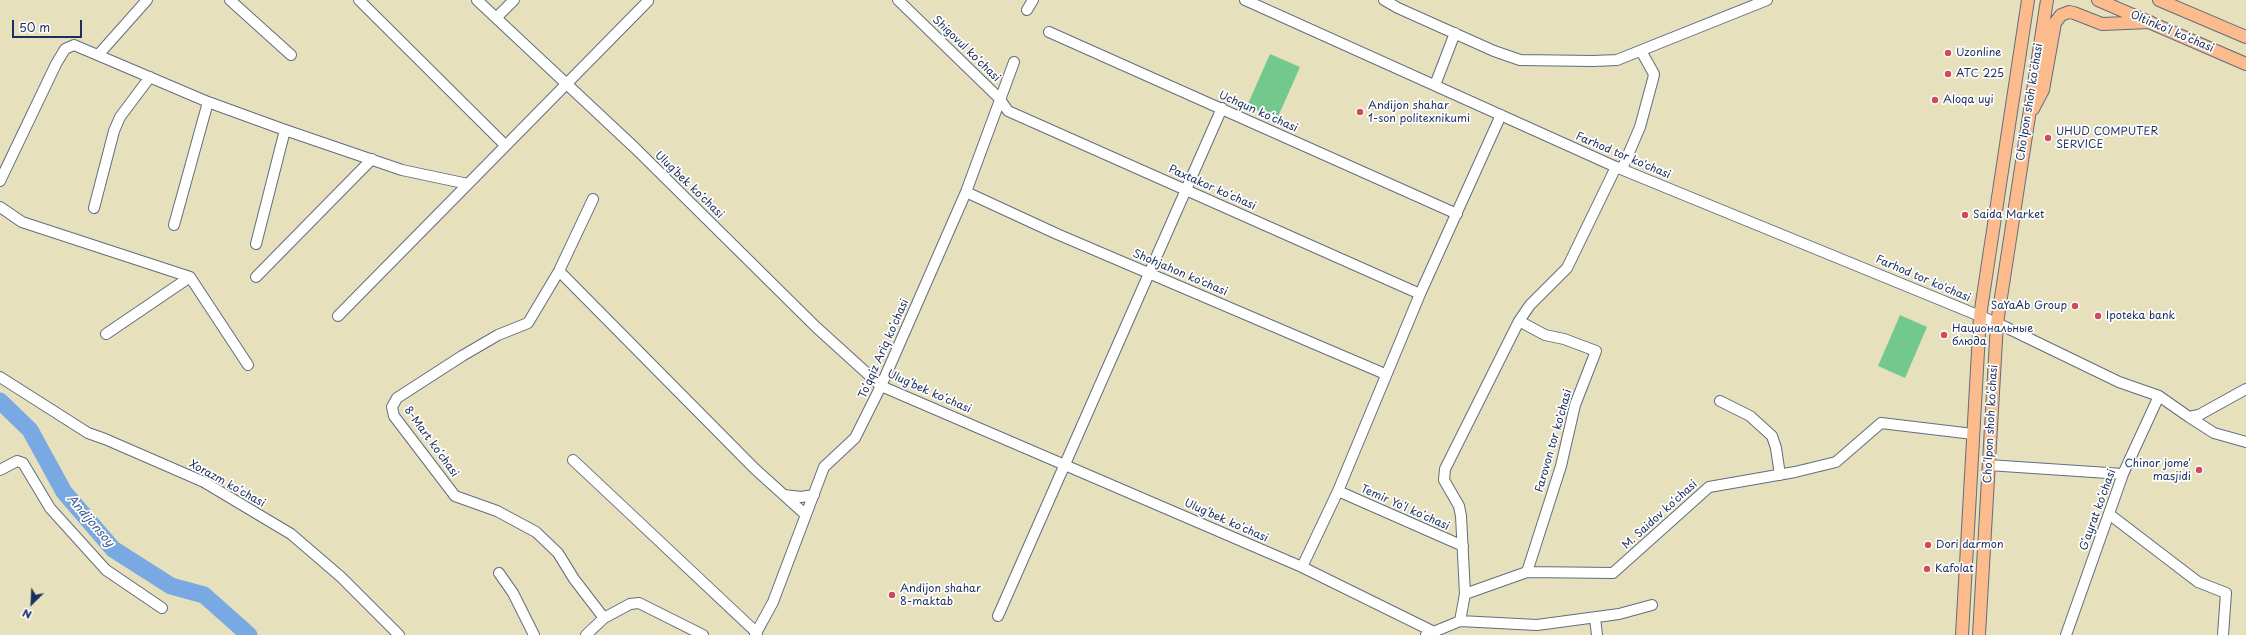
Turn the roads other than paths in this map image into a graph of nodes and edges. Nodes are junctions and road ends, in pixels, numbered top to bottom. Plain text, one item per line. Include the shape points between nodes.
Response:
1 (147, 0) edge
2 (230, 0) edge
3 (359, 0) edge
4 (477, 0) edge
5 (514, 0) edge
6 (898, 0) edge
7 (1033, 0) edge
8 (1245, 0) edge
9 (1384, 0) edge
10 (1767, 0) edge
11 (2028, 0) edge
12 (2047, 0) edge
13 (2098, 0) edge
14 (2159, 0) edge
15 (2179, 0) edge
16 (648, 1) dead end
17 (1027, 10) dead end
18 (2198, 17) junction
19 (496, 18) junction
20 (2150, 22) junction
21 (1050, 32) dead end
22 (1455, 33) junction
23 (2246, 38) edge
24 (1641, 51) junction
25 (99, 54) junction
26 (291, 55) dead end
27 (1014, 62) dead end
28 (2246, 64) edge
29 (150, 77) junction
30 (567, 84) junction
31 (1435, 85) junction
32 (999, 98) junction
33 (208, 102) junction
34 (1222, 108) junction
35 (1501, 115) junction
36 (2028, 121) junction
37 (285, 130) junction
38 (505, 145) junction
39 (372, 159) junction
40 (1619, 168) junction
41 (0, 181) edge
42 (468, 184) junction
43 (1186, 190) junction
44 (966, 192) junction
45 (593, 199) dead end
46 (0, 207) edge
47 (94, 208) dead end
48 (1457, 214) junction
49 (174, 225) dead end
50 (256, 244) dead end
51 (559, 271) junction
52 (1150, 273) junction
53 (190, 277) junction
54 (256, 277) dead end
55 (1420, 294) junction
56 (338, 316) dead end
57 (1980, 316) junction
58 (1519, 321) junction
59 (1997, 323) junction
60 (106, 334) dead end
61 (248, 365) dead end
62 (1385, 374) junction
63 (0, 377) edge
64 (882, 386) junction
65 (2246, 389) edge
66 (2159, 396) junction
67 (1720, 400) dead end
68 (2189, 417) junction
69 (1973, 434) junction
70 (2246, 442) edge
71 (573, 460) dead end
72 (1064, 464) junction
73 (1988, 465) junction
74 (0, 470) edge
75 (2123, 474) junction
76 (1780, 475) junction
77 (1338, 491) junction
78 (784, 495) junction
79 (814, 495) junction
80 (2109, 514) junction
81 (806, 515) junction
82 (1463, 546) junction
83 (1302, 567) junction
84 (1527, 572) junction
85 (499, 573) dead end
86 (1465, 594) junction
87 (1652, 605) dead end
88 (162, 608) dead end
89 (998, 616) dead end
90 (604, 618) junction
91 (1595, 618) junction
92 (1460, 621) junction
93 (1429, 633) edge
94 (756, 634) edge
95 (399, 635) edge
96 (534, 635) edge
97 (586, 635) edge
98 (703, 635) edge
99 (1597, 635) edge
100 (1962, 635) edge
101 (1979, 635) edge
102 (2066, 635) edge
103 (2223, 635) edge

1 - 25 street
2 - 26 street
3 - 38 street
4 - 19 street, Ulugʻbek koʻchasi
5 - 19 street
6 - 32 street, Shigovul koʻchasi
7 - 17 street
8 - 31 street, Farhod tor ko'chasi
9 - 22 street
10 - 24 street
11 - 57 main road, Choʻlpon shoh koʻchasi
12 - 36 main road, Choʻlpon shoh koʻchasi
13 - 20 main road, Oltinkoʻl koʻchasi
14 - 18 main road
15 - 18 main road
16 - 30 street
18 - 23 main road
19 - 30 street, Ulugʻbek koʻchasi
20 - 28 main road, Oltinkoʻl koʻchasi
20 - 36 main road via 2102,24 2074,13 2061,15 2053,28 2043,90
21 - 34 street, Uchqun koʻchasi
22 - 24 street via 1520,60 1617,60
22 - 31 street
24 - 40 street via 1651,68 1653,79 1640,127
25 - 29 street
25 - 41 street via 74,45 65,50
27 - 32 street, Toʻqqiz Ariq koʻchasi
29 - 33 street
29 - 47 street via 120,117 114,131
30 - 38 street
30 - 64 street, Ulugʻbek koʻchasi via 816,326
31 - 35 street, Farhod tor ko'chasi
32 - 43 street, Paxtakor koʻchasi via 1008,111
32 - 44 street, Toʻqqiz Ariq koʻchasi
33 - 37 street
33 - 49 street
34 - 43 street
34 - 48 street, Uchqun koʻchasi
35 - 40 street, Farhod tor ko'chasi
35 - 48 street
36 - 59 main road, Choʻlpon shoh koʻchasi
37 - 39 street
37 - 50 street
38 - 42 street
39 - 42 street via 402,170
39 - 54 street
40 - 57 street, Farhod tor ko'chasi
40 - 58 street via 1567,268 1530,305
42 - 56 street
43 - 52 street
43 - 55 street, Paxtakor koʻchasi
44 - 52 street, Shohjahon ko'chasi via 1056,234
44 - 64 street, Toʻqqiz Ariq koʻchasi
45 - 51 street, 8-Mart koʻchasi
46 - 53 street via 22,222
48 - 55 street
51 - 78 street via 755,469
51 - 90 street, 8-Mart koʻchasi via 528,323 498,335 462,356 398,398 392,407 394,416 455,496 497,511 536,532 558,553
52 - 62 street, Shohjahon ko'chasi
52 - 72 street
53 - 60 street
53 - 61 street
55 - 62 street
57 - 59 street, Farhod tor ko'chasi
57 - 69 main road, Choʻlpon shoh koʻchasi
58 - 82 street via 1446,469 1444,480 1461,516
58 - 84 street, Farovon tor ko'chasi via 1545,335 1596,351 1575,405 1561,466
59 - 66 street via 2118,382
59 - 73 main road, Choʻlpon shoh koʻchasi
62 - 77 street
63 - 95 street, Xorazm koʻchasi via 88,433 204,482 291,534 341,577
64 - 72 street, Ulugʻbek koʻchasi
64 - 79 street, Toʻqqiz Ariq koʻchasi via 855,438 826,464
65 - 68 street
66 - 68 street
66 - 75 street, Gʻayrat koʻchasi
67 - 76 street via 1750,416 1772,436
68 - 70 street via 2214,433
69 - 76 street, M. Saidov koʻchasi via 1881,424 1836,462
69 - 100 main road, Choʻlpon shoh koʻchasi
71 - 94 street, Toʻqqiz Ariq koʻchasi
72 - 83 street, Ulugʻbek koʻchasi
72 - 89 street
73 - 75 street
73 - 101 main road, Choʻlpon shoh koʻchasi
74 - 88 street via 17,461 23,463 50,508 106,570
75 - 80 street, Gʻayrat koʻchasi
76 - 84 street, M. Saidov koʻchasi via 1710,487 1613,573
77 - 82 street, Temir Yoʻl koʻchasi
77 - 83 street
78 - 79 street
78 - 81 street
79 - 81 street, Toʻqqiz Ariq koʻchasi
80 - 102 street, Gʻayrat koʻchasi
80 - 103 street via 2198,582 2226,593
81 - 94 street, Toʻqqiz Ariq koʻchasi via 773,602
82 - 86 street
83 - 93 street, Ulugʻbek koʻchasi
84 - 86 street, M. Saidov koʻchasi
85 - 96 street via 513,593
86 - 92 street
87 - 91 street
90 - 97 street
90 - 98 street via 630,604 639,603
91 - 92 street via 1537,625
91 - 99 street
92 - 93 street

